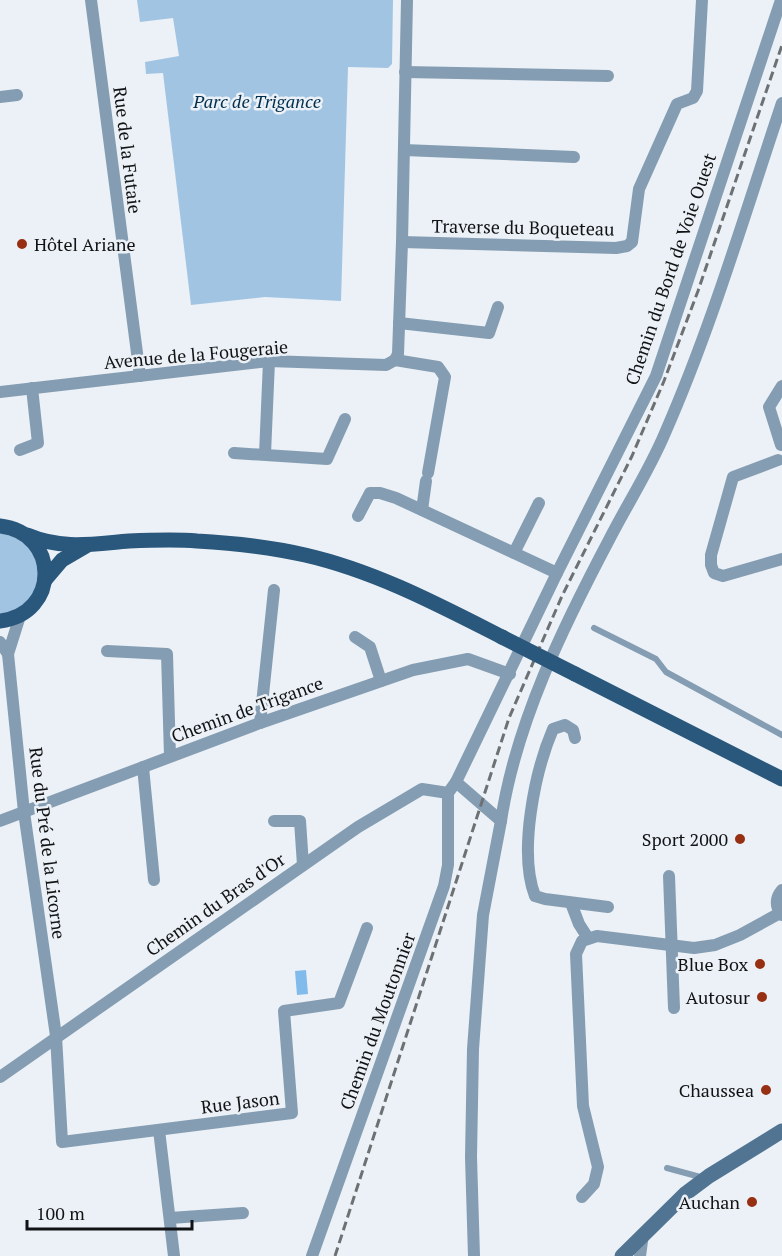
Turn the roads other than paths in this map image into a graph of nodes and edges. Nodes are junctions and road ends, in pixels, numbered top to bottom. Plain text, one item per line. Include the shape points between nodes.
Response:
1 (91, 0) edge
2 (407, 0) edge
3 (702, 0) edge
4 (781, 0) edge
5 (405, 72) junction
6 (608, 76) dead end
7 (17, 95) dead end
8 (0, 97) edge
9 (782, 103) edge
10 (404, 150) junction
11 (574, 158) dead end
12 (402, 242) junction
13 (498, 308) dead end
14 (399, 322) junction
15 (395, 360) junction
16 (269, 361) junction
17 (140, 376) junction
18 (782, 386) edge
19 (32, 388) junction
20 (0, 392) edge
21 (345, 419) dead end
22 (781, 445) edge
23 (20, 450) dead end
24 (234, 453) dead end
25 (265, 454) junction
26 (780, 461) edge
27 (539, 503) dead end
28 (422, 510) junction
29 (358, 516) dead end
30 (3, 524) edge
31 (27, 535) junction
32 (86, 546) junction
33 (514, 553) junction
34 (782, 559) edge
35 (557, 573) junction
36 (45, 580) junction
37 (274, 590) dead end
38 (20, 616) junction
39 (0, 621) edge
40 (594, 628) dead end
41 (355, 637) dead end
42 (0, 642) edge
43 (107, 651) dead end
44 (8, 654) junction
45 (510, 674) junction
46 (381, 681) junction
47 (260, 723) junction
48 (782, 735) edge
49 (575, 738) dead end
50 (170, 756) junction
51 (143, 767) junction
52 (782, 779) edge
53 (456, 782) junction
54 (448, 793) junction
55 (24, 812) junction
56 (0, 821) edge
57 (274, 821) dead end
58 (501, 821) junction
59 (303, 865) junction
60 (669, 876) dead end
61 (154, 880) dead end
62 (782, 890) edge
63 (571, 903) junction
64 (608, 908) dead end
65 (781, 914) edge
66 (367, 928) dead end
67 (588, 938) junction
68 (672, 944) junction
69 (674, 1008) dead end
70 (56, 1036) junction
71 (0, 1077) edge
72 (159, 1131) junction
73 (782, 1131) edge
74 (667, 1168) dead end
75 (704, 1178) junction
76 (582, 1197) dead end
77 (243, 1213) dead end
78 (170, 1218) junction
79 (643, 1234) junction
80 (174, 1256) edge
81 (312, 1256) edge
82 (474, 1256) edge
83 (622, 1256) edge
84 (640, 1256) edge

1 - 17 street, Rue de la Futaie
2 - 5 street
3 - 12 street, Traverse du Boqueteau via 697,91 693,98 677,104 639,189 632,242 616,248
4 - 35 street, Chemin du Bord de Voie Ouest via 656,376
5 - 6 street
5 - 10 street
7 - 8 street
9 - 58 street via 708,323 664,435 559,640 523,731 506,785
10 - 11 street
10 - 12 street
12 - 14 street
13 - 14 street via 489,333
14 - 15 street
15 - 16 street, Avenue de la Fougeraie via 386,365
15 - 28 street, Avenue de la Fougeraie via 438,367 445,377
16 - 17 street, Avenue de la Fougeraie
16 - 25 street
17 - 19 street, Avenue de la Fougeraie
18 - 22 street via 769,407
19 - 20 street, Avenue de la Fougeraie
19 - 23 street via 38,443
21 - 25 street via 327,459
22 - 26 street via 776,453
24 - 25 street
26 - 34 street via 732,477 711,565 714,573 723,576
27 - 33 street
28 - 29 street via 396,498 370,493
28 - 33 street
30 - 31 main road
31 - 32 main road via 59,545
31 - 36 main road via 42,555
32 - 36 main road via 62,560
32 - 52 main road, bridge via 194,541 265,547 307,555 388,582
33 - 35 street
35 - 45 street, Chemin du Bord de Voie Ouest
36 - 38 main road via 41,595
37 - 47 street
38 - 39 main road
38 - 44 street
40 - 48 lane via 656,659 666,672
41 - 46 street via 370,647
42 - 44 street
43 - 50 street via 167,654
44 - 55 street, Rue du Pré de la Licorne
45 - 46 street, Chemin de Trigance via 468,659
45 - 53 street, Chemin du Bord de Voie Ouest
46 - 47 street, Chemin de Trigance
47 - 50 street, Chemin de Trigance
49 - 63 street via 573,730 565,725 553,729 536,782 528,838 535,896
50 - 51 street, Chemin de Trigance
51 - 55 street, Chemin de Trigance
51 - 61 street
53 - 54 street
53 - 58 street
54 - 59 street, Chemin du Bras d'Or via 422,789
54 - 81 street, Chemin du Moutonnier via 448,865 444,886
55 - 56 street, Chemin de Trigance
55 - 70 street, Rue du Pré de la Licorne
57 - 59 street via 300,821
58 - 82 street via 483,915 473,1049
59 - 70 street, Chemin du Bras d'Or
60 - 68 street
62 - 65 street via 777,900
63 - 64 street
63 - 67 street
65 - 68 street via 715,945 694,948
66 - 72 street, Rue Jason via 339,1003 284,1011 292,1113
67 - 68 street via 611,936
67 - 76 street via 576,954 583,1106 598,1167 594,1184
68 - 69 street
70 - 71 street, Chemin du Bras d'Or
70 - 72 street, Rue Jason via 62,1142
72 - 78 street
73 - 75 main road
74 - 75 lane
75 - 79 main road
77 - 78 street
78 - 80 street
79 - 83 main road
79 - 84 street

